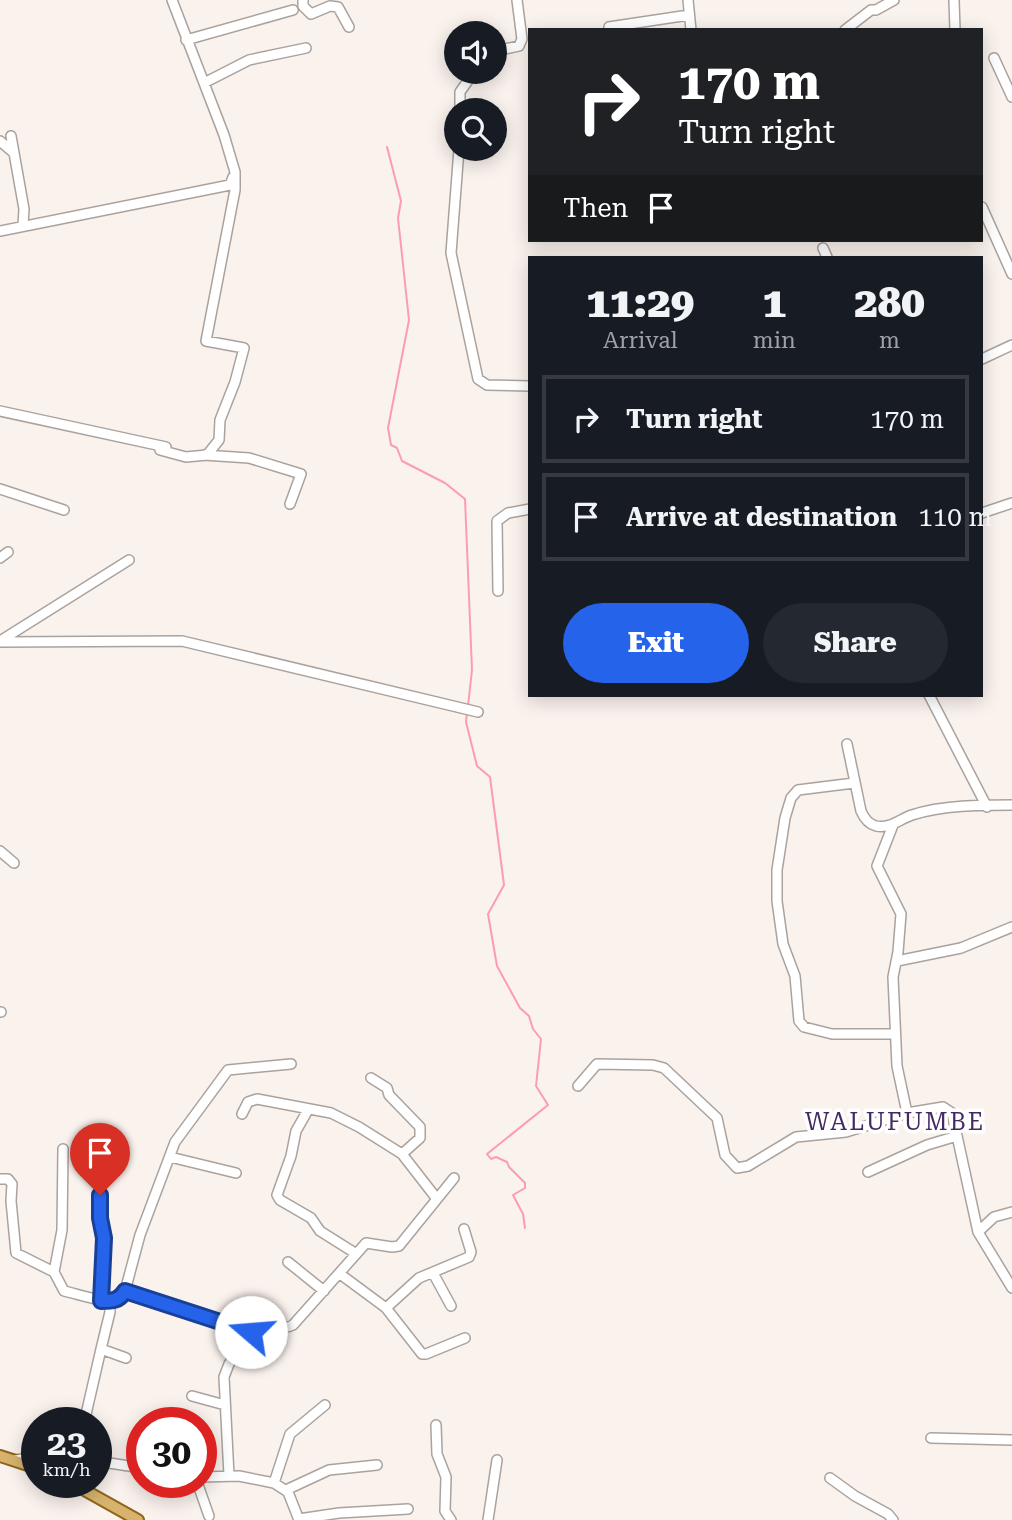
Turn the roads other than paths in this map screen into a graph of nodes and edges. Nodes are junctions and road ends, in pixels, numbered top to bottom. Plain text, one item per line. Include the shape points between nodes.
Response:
1 (172, 0) edge
2 (303, 0) edge
3 (517, 0) edge
4 (688, 0) edge
5 (866, 0) edge
6 (894, 0) edge
7 (954, 0) edge
8 (293, 10) dead end
9 (871, 10) junction
10 (689, 15) junction
11 (349, 27) dead end
12 (609, 27) dead end
13 (691, 28) edge
14 (848, 28) edge
15 (955, 28) edge
16 (186, 40) junction
17 (306, 48) dead end
18 (507, 48) edge
19 (994, 58) dead end
20 (204, 83) junction
21 (1012, 97) edge
22 (12, 136) dead end
23 (0, 141) edge
24 (15, 154) junction
25 (458, 161) edge
26 (233, 187) junction
27 (983, 209) edge
28 (23, 225) junction
29 (0, 231) edge
30 (1012, 274) edge
31 (1012, 345) edge
32 (983, 359) edge
33 (528, 386) edge
34 (0, 411) edge
35 (160, 450) dead end
36 (207, 456) junction
37 (0, 489) edge
38 (1012, 503) edge
39 (290, 504) dead end
40 (528, 509) edge
41 (64, 510) dead end
42 (983, 513) edge
43 (129, 560) dead end
44 (498, 591) dead end
45 (0, 641) edge
46 (930, 697) edge
47 (478, 712) dead end
48 (847, 744) dead end
49 (854, 783) junction
50 (1012, 805) edge
51 (987, 807) junction
52 (893, 825) junction
53 (0, 851) edge
54 (14, 863) dead end
55 (1012, 927) edge
56 (897, 961) junction
57 (895, 1034) junction
58 (290, 1065) dead end
59 (371, 1077) dead end
60 (578, 1086) dead end
61 (308, 1110) junction
62 (907, 1113) junction
63 (242, 1114) dead end
64 (957, 1136) junction
65 (63, 1149) dead end
66 (402, 1154) junction
67 (170, 1157) junction
68 (868, 1172) dead end
69 (236, 1173) dead end
70 (101, 1175) dead end
71 (454, 1178) dead end
72 (0, 1179) edge
73 (436, 1199) junction
74 (1012, 1212) edge
75 (464, 1229) dead end
76 (978, 1232) junction
77 (355, 1254) junction
78 (288, 1262) dead end
79 (54, 1272) junction
80 (433, 1273) junction
81 (341, 1274) junction
82 (1012, 1288) edge
83 (125, 1291) junction
84 (324, 1291) junction
85 (105, 1301) junction
86 (451, 1306) dead end
87 (386, 1308) junction
88 (252, 1331) junction
89 (464, 1338) dead end
90 (101, 1349) junction
91 (126, 1358) dead end
92 (192, 1395) dead end
93 (225, 1405) junction
94 (325, 1405) dead end
95 (87, 1407) edge
96 (436, 1425) dead end
97 (931, 1438) dead end
98 (1012, 1440) edge
99 (0, 1456) edge
100 (21, 1459) edge
101 (16, 1460) junction
102 (497, 1460) dead end
103 (21, 1462) edge
104 (377, 1465) dead end
105 (217, 1476) edge
106 (229, 1476) junction
107 (830, 1478) dead end
108 (274, 1483) junction
109 (286, 1490) junction
110 (99, 1498) edge
111 (203, 1498) edge
112 (408, 1509) dead end
113 (209, 1516) dead end
114 (299, 1519) edge
115 (138, 1520) edge
116 (451, 1520) edge
117 (488, 1520) edge
118 (892, 1520) edge

1 - 16 street
2 - 11 street via 311,14 338,6
3 - 18 street via 522,39 519,46
4 - 10 street
5 - 9 street
6 - 9 street
7 - 15 street
8 - 16 street
9 - 14 street
10 - 12 street
10 - 13 street
16 - 20 street
17 - 20 street via 249,60
19 - 21 street
20 - 26 street via 235,172
22 - 24 street
23 - 24 street
24 - 28 street
25 - 33 street via 451,253 478,379 487,384
26 - 28 street
26 - 36 street via 206,341 244,348 220,420 219,440
27 - 30 street
28 - 29 street
31 - 32 street
34 - 36 street
35 - 36 street via 186,457
36 - 39 street via 249,458 300,474
37 - 41 street
38 - 42 street
40 - 44 street via 508,513 497,521
43 - 45 street
45 - 47 street via 182,641
46 - 51 street
48 - 49 street
49 - 52 street via 864,818 876,826
49 - 57 street via 802,789 791,798 776,878 783,944 794,969 797,1014 804,1027 832,1034
50 - 51 street
51 - 52 street via 923,811
52 - 56 street via 877,866 899,907
53 - 54 street
55 - 56 street via 961,948
56 - 57 street via 893,977
57 - 62 street
58 - 67 street via 228,1070 177,1139
59 - 66 street via 387,1088 388,1095 420,1127 420,1138
60 - 62 street via 597,1064 664,1068 717,1118 725,1154 737,1168 753,1164 796,1137 846,1132
61 - 63 street via 257,1099 248,1102
61 - 66 street via 331,1113
61 - 77 street via 296,1131 277,1195
62 - 64 street via 948,1108
64 - 68 street
64 - 76 street
65 - 79 street via 62,1230
66 - 73 street
67 - 69 street
67 - 83 street via 140,1235
70 - 85 street
71 - 73 street
72 - 79 street via 12,1184 16,1252
73 - 77 street via 398,1245 366,1243
74 - 76 street via 994,1217
75 - 80 street via 471,1255
76 - 82 street
77 - 81 street
78 - 84 street
79 - 85 street via 64,1291
80 - 86 street
80 - 87 street via 419,1278
81 - 84 street
81 - 87 street
83 - 85 street via 121,1297
83 - 88 street
84 - 88 street via 288,1327
85 - 90 street via 110,1312
87 - 89 street via 424,1354
88 - 93 street via 225,1373
90 - 91 street
90 - 95 street
92 - 93 street
93 - 106 street
94 - 108 street via 290,1434
96 - 116 street via 437,1454 446,1477 445,1511
97 - 98 street
99 - 101 main road
100 - 101 street
101 - 103 main road
102 - 117 street
104 - 109 street via 329,1470
105 - 106 street
106 - 108 street
107 - 118 street
108 - 109 street
109 - 114 street
110 - 115 main road
111 - 113 street
112 - 114 street

